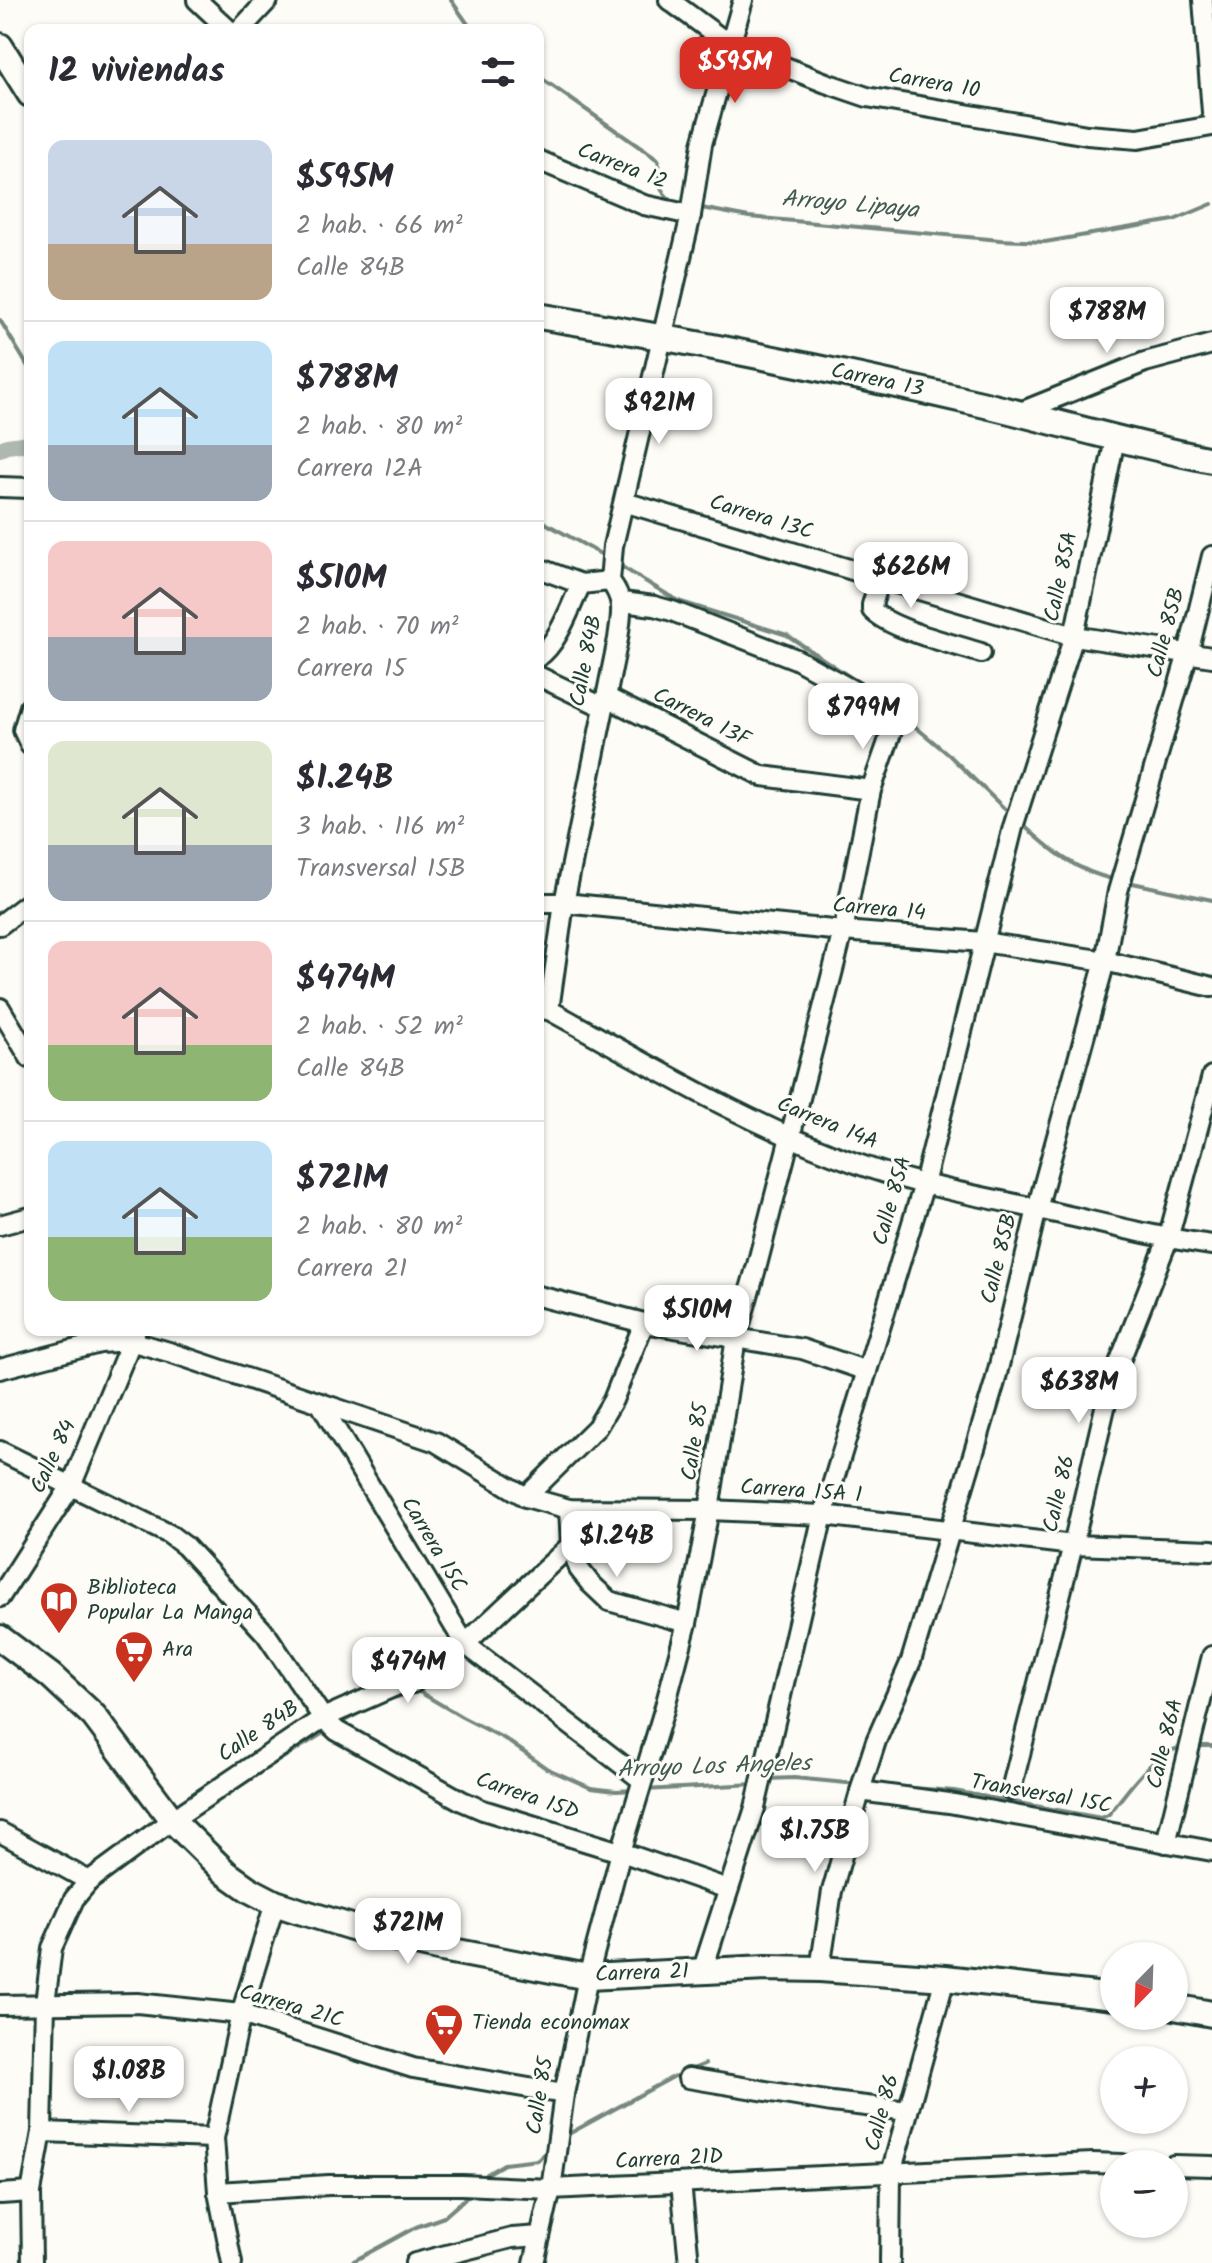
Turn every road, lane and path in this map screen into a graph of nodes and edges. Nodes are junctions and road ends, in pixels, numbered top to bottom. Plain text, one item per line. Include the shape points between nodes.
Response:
1 (197, 0) edge
2 (268, 0) edge
3 (669, 0) edge
4 (743, 0) edge
5 (1203, 0) edge
6 (223, 24) edge
7 (246, 24) edge
8 (730, 45) junction
9 (0, 46) edge
10 (24, 84) edge
11 (1212, 112) edge
12 (1212, 126) edge
13 (544, 163) edge
14 (692, 209) junction
15 (544, 317) edge
16 (664, 337) junction
17 (1212, 344) edge
18 (1018, 413) junction
19 (1115, 439) junction
20 (1212, 460) edge
21 (0, 487) edge
22 (24, 488) edge
23 (624, 502) junction
24 (1212, 556) edge
25 (544, 570) edge
26 (610, 576) junction
27 (880, 579) junction
28 (581, 584) junction
29 (622, 602) junction
30 (1074, 636) junction
31 (544, 653) edge
32 (981, 653) dead end
33 (1188, 653) junction
34 (1212, 657) edge
35 (544, 678) edge
36 (604, 702) junction
37 (871, 790) junction
38 (544, 903) edge
39 (564, 903) junction
40 (24, 907) edge
41 (0, 925) edge
42 (843, 931) junction
43 (983, 942) junction
44 (1105, 961) junction
45 (1212, 987) edge
46 (0, 1008) edge
47 (544, 1010) edge
48 (24, 1048) edge
49 (1212, 1078) edge
50 (791, 1137) junction
51 (924, 1184) junction
52 (1037, 1209) junction
53 (24, 1219) edge
54 (0, 1225) edge
55 (1168, 1239) junction
56 (1212, 1245) edge
57 (544, 1298) edge
58 (644, 1323) junction
59 (133, 1336) edge
60 (736, 1338) junction
61 (872, 1358) junction
62 (0, 1369) edge
63 (320, 1403) junction
64 (0, 1451) edge
65 (71, 1486) junction
66 (526, 1497) junction
67 (569, 1509) junction
68 (709, 1510) junction
69 (823, 1515) junction
70 (949, 1531) junction
71 (571, 1545) junction
72 (1073, 1545) junction
73 (1212, 1550) edge
74 (0, 1597) edge
75 (687, 1623) junction
76 (0, 1638) edge
77 (465, 1644) junction
78 (1212, 1656) edge
79 (330, 1725) junction
80 (861, 1786) junction
81 (640, 1787) junction
82 (1011, 1790) dead end
83 (172, 1820) junction
84 (0, 1832) edge
85 (1166, 1843) junction
86 (1212, 1851) edge
87 (627, 1854) junction
88 (89, 1881) junction
89 (721, 1886) junction
90 (275, 1903) junction
91 (820, 1969) junction
92 (702, 1972) junction
93 (588, 1977) junction
94 (945, 1978) junction
95 (1100, 1995) edge
96 (45, 2003) junction
97 (0, 2005) edge
98 (1188, 2010) edge
99 (241, 2014) junction
100 (1212, 2014) edge
101 (688, 2078) dead end
102 (564, 2094) junction
103 (908, 2111) junction
104 (42, 2132) junction
105 (214, 2138) junction
106 (1100, 2163) edge
107 (1188, 2165) edge
108 (1212, 2166) edge
109 (891, 2173) junction
110 (681, 2183) junction
111 (551, 2189) junction
112 (31, 2192) junction
113 (218, 2192) junction
114 (0, 2194) edge
115 (540, 2236) junction
116 (32, 2263) edge
117 (232, 2263) edge
118 (415, 2263) edge
119 (534, 2263) edge
120 (689, 2263) edge
121 (890, 2263) edge

1 - 6 street
2 - 7 street
3 - 8 street, Carrera 10
4 - 8 street
5 - 11 street
8 - 12 street, Carrera 10 via 867,97 1087,135 1138,139
8 - 14 street via 702,144
9 - 10 street
13 - 14 street, Carrera 12 via 644,205
14 - 16 street
15 - 16 street, Carrera 13
16 - 18 street, Carrera 13
16 - 23 street
17 - 18 street via 1145,362
18 - 19 street, Carrera 13
19 - 20 street, Carrera 13
19 - 30 street, Calle 85A
21 - 22 street
23 - 26 street
23 - 27 street, Carrera 13C
24 - 33 street, Calle 85B
25 - 28 street
26 - 28 street
26 - 29 street, Calle 84B
27 - 30 street, Carrera 13C
27 - 32 street via 872,605 877,616
28 - 31 street
29 - 36 street, Calle 84B
29 - 37 street, Calle 85 via 672,611 796,659 874,702 894,725
30 - 33 street, Carrera 13C
30 - 43 street, Calle 85A via 1013,827
33 - 34 street, Carrera 13C
33 - 44 street, Calle 85B via 1118,891
35 - 36 street, Carrera 13F
36 - 37 street, Carrera 13F via 762,776
36 - 39 street, Calle 84B
37 - 42 street, Calle 85
38 - 39 street, Carrera 14
39 - 42 street, Carrera 14
39 - 47 street, Calle 84B
40 - 41 street
42 - 43 street, Carrera 14
42 - 50 street, Calle 85
43 - 44 street, Carrera 14
43 - 51 street, Calle 85A
44 - 45 street, Carrera 14
44 - 52 street, Calle 85B
46 - 48 street
47 - 50 street, Carrera 14A
49 - 55 street, Calle 86
50 - 51 street, Carrera 14A
50 - 60 street, Calle 85
51 - 52 street, Carrera 14A
51 - 61 street, Calle 85A
52 - 55 street, Carrera 14A
52 - 70 street, Calle 85B via 995,1382
53 - 54 street
55 - 56 street, Carrera 14A
55 - 72 street, Calle 86 via 1110,1386
57 - 58 street
58 - 60 street
58 - 66 street via 597,1427
59 - 62 street
59 - 63 street, Carrera 15A 1
59 - 65 street, Calle 84
60 - 61 street
60 - 68 street, Calle 85
61 - 69 street, Calle 85A
63 - 66 street, Carrera 15A 1 via 436,1442
63 - 77 street, Carrera 15C
64 - 65 street, Carrera 15D
65 - 74 street, Calle 84
65 - 79 street, Carrera 15D via 185,1546 266,1634
66 - 67 street, Carrera 15A 1
67 - 68 street, Carrera 15A 1
67 - 71 street
68 - 69 street, Carrera 15A 1
68 - 75 street, Calle 85
69 - 70 street, Carrera 15A 1
69 - 89 street, Calle 85A via 762,1780
70 - 72 street, Carrera 15A 1
70 - 80 street, Calle 85B via 911,1661
71 - 75 street via 579,1569 609,1601
71 - 77 street, Calle 84B
72 - 73 street, Carrera 15A 1
72 - 82 street, Calle 86
75 - 81 street, Calle 85
76 - 83 street, Carrera 21 via 94,1716
77 - 79 street, Calle 84B via 413,1683 398,1685
77 - 81 street, Carrera 15C
78 - 85 street, Calle 86A
79 - 83 street, Calle 84B
79 - 87 street, Carrera 15D via 473,1805
80 - 85 street, Transversal 15C
80 - 91 street, Calle 85B via 832,1891
81 - 87 street, Calle 85
83 - 88 street, Calle 84B
83 - 90 street, Carrera 21 via 226,1873
84 - 88 street
85 - 86 street, Transversal 15C
87 - 89 street, Carrera 15D
87 - 93 street, Calle 85
88 - 96 street via 74,1899 52,1948
89 - 92 street, Calle 85A
90 - 93 street, Carrera 21 via 368,1932
90 - 99 street
91 - 92 street, Carrera 21
91 - 94 street, Carrera 21
92 - 93 street, Carrera 21
93 - 102 street, Calle 85
94 - 95 street, Carrera 21
94 - 103 street, Calle 86
96 - 97 street, Carrera 21C
96 - 99 street, Carrera 21C via 137,2003
96 - 104 street
98 - 100 street
99 - 102 street, Carrera 21C via 413,2068
99 - 105 street
101 - 103 street
102 - 111 street, Calle 85
103 - 109 street, Calle 86
104 - 105 street
104 - 112 street
105 - 113 street
106 - 109 street, Carrera 21D
107 - 108 street
109 - 110 street, Carrera 21D
109 - 121 street, Calle 86
110 - 111 street, Carrera 21D
110 - 120 street
111 - 113 street, Carrera 21D via 329,2185
111 - 115 street, Calle 85
112 - 114 street
112 - 116 street
113 - 117 street
115 - 118 street
115 - 119 street, Calle 85

